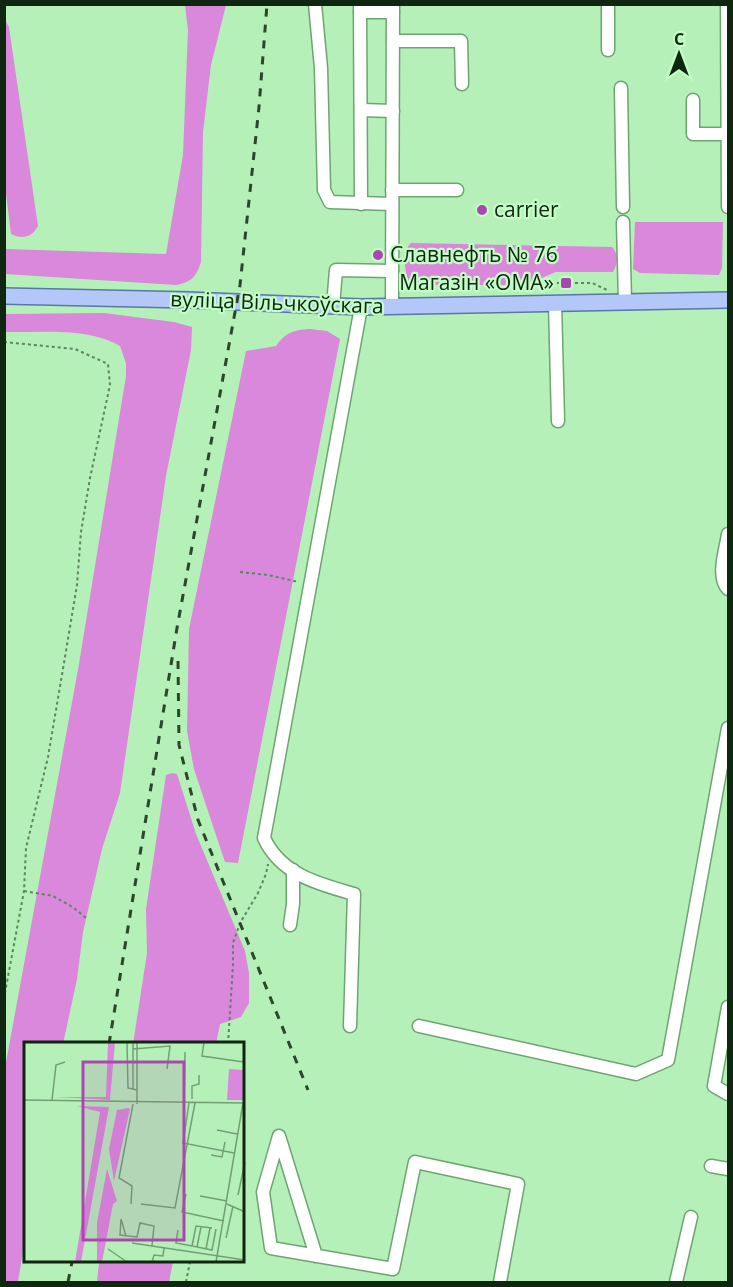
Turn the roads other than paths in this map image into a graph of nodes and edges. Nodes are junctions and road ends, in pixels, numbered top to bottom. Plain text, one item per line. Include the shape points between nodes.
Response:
1 (315, 4) edge
2 (608, 4) edge
3 (360, 8) edge
4 (393, 8) edge
5 (727, 8) edge
6 (393, 41) junction
7 (608, 50) dead end
8 (462, 84) dead end
9 (621, 88) dead end
10 (693, 100) dead end
11 (361, 110) junction
12 (393, 111) junction
13 (728, 134) edge
14 (392, 190) junction
15 (458, 190) dead end
16 (361, 204) junction
17 (392, 204) junction
18 (623, 207) dead end
19 (729, 207) edge
20 (623, 222) dead end
21 (392, 271) junction
22 (4, 296) edge
23 (729, 300) edge
24 (625, 302) junction
25 (555, 303) junction
26 (333, 306) junction
27 (361, 307) junction
28 (392, 307) junction
29 (558, 421) dead end
30 (729, 534) edge
31 (729, 589) edge
32 (729, 728) edge
33 (293, 870) junction
34 (290, 925) dead end
35 (729, 1007) edge
36 (350, 1026) dead end
37 (419, 1026) dead end
38 (729, 1094) edge
39 (711, 1166) dead end
40 (729, 1169) edge
41 (691, 1217) dead end
42 (316, 1256) junction
43 (500, 1282) edge
44 (676, 1282) edge

1 - 16 street via 324,190 330,202
2 - 7 street
3 - 4 street
3 - 11 street
4 - 6 street
5 - 13 street
6 - 8 street via 461,41
6 - 12 street
9 - 18 street
10 - 13 street via 693,134
11 - 12 street
11 - 16 street
12 - 14 street
13 - 19 street
14 - 15 street
14 - 17 street
16 - 17 street
17 - 21 street
20 - 24 street
21 - 26 street via 336,270
21 - 28 street
22 - 26 main road, вуліца Вільчкоўскага
23 - 24 main road, вуліца Вільчкоўскага
24 - 25 main road, вуліца Вільчкоўскага
25 - 28 main road, вуліца Вільчкоўскага
25 - 29 street
26 - 27 main road, вуліца Вільчкоўскага
27 - 28 main road, вуліца Вільчкоўскага
27 - 33 street via 264,838 271,852
30 - 31 street via 722,572
32 - 37 street via 668,1060 636,1074
33 - 34 street
33 - 36 street via 305,879 354,894
35 - 38 street via 714,1086
39 - 40 street
41 - 44 street
42 - 42 street via 271,1248 263,1192 279,1136
42 - 43 street via 393,1269 415,1162 518,1184

